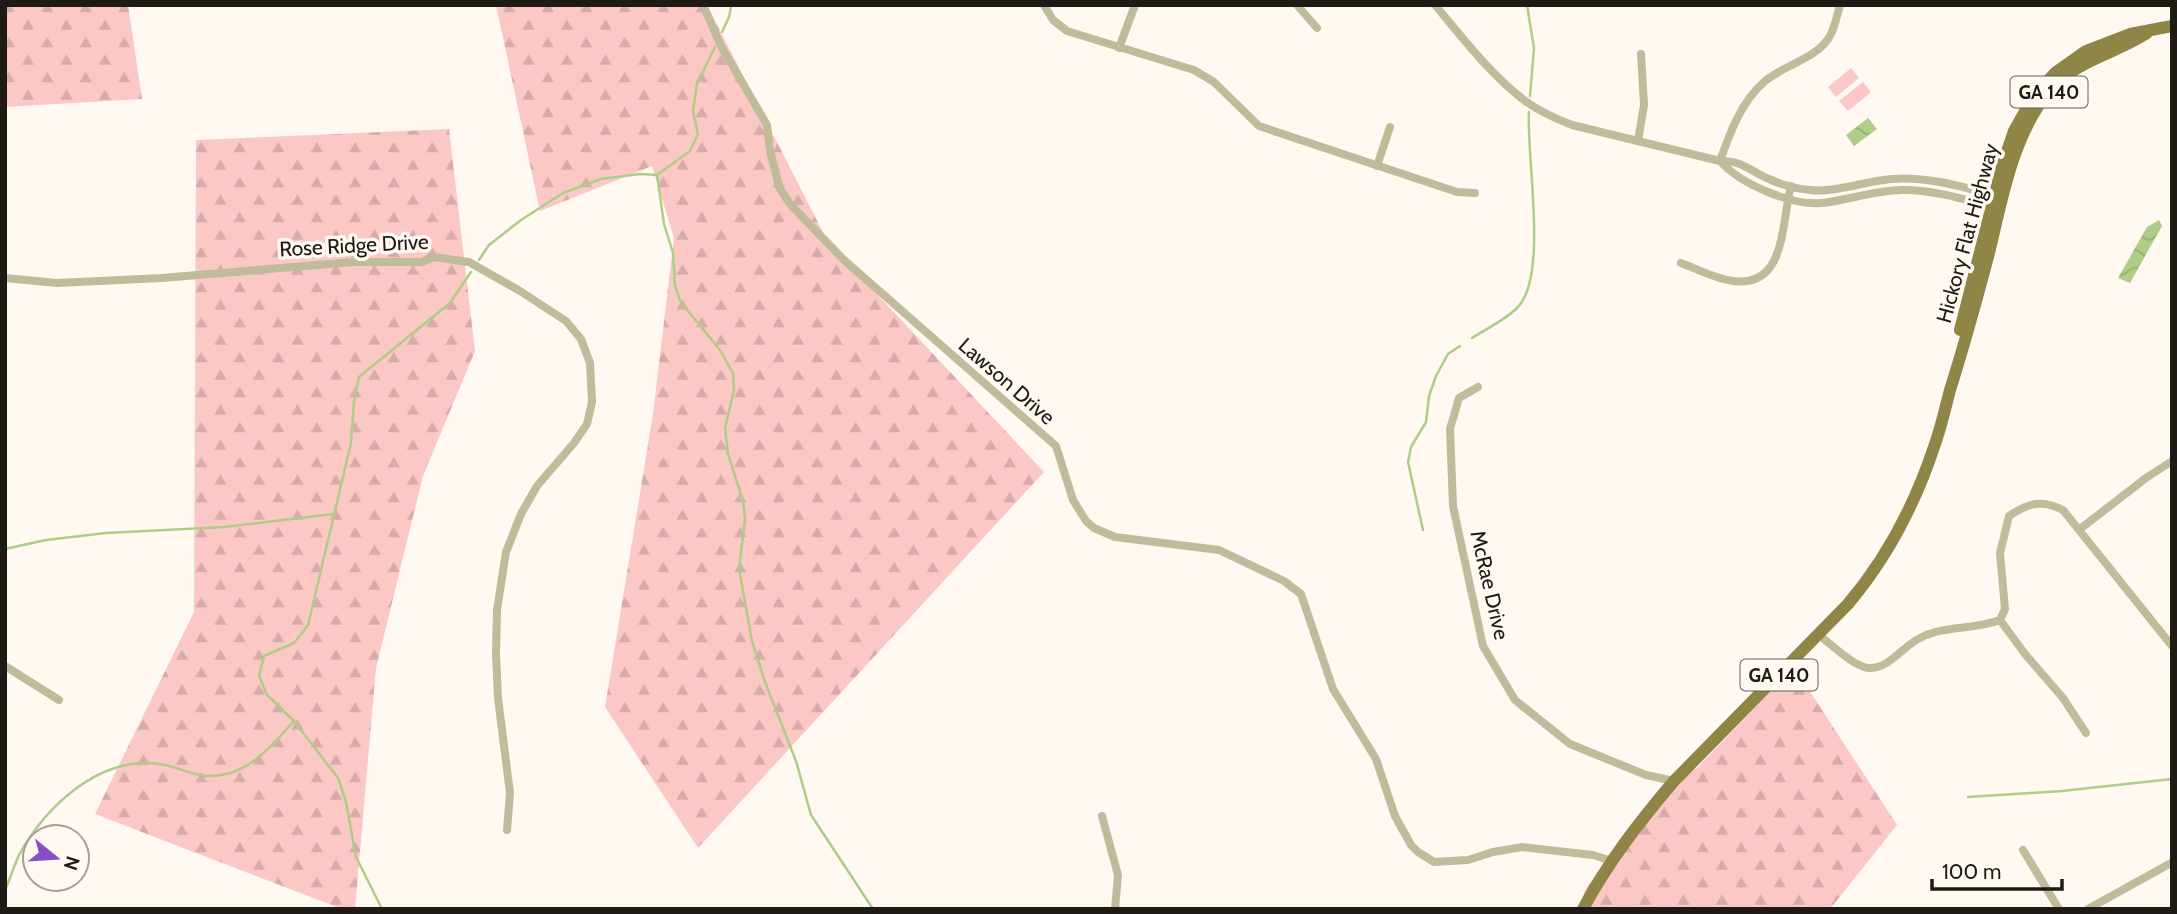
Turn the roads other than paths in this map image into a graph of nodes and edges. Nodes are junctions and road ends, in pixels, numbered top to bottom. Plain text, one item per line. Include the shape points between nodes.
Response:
1 (703, 5) edge
2 (1044, 5) edge
3 (1135, 5) edge
4 (1297, 5) edge
5 (1435, 5) edge
6 (1840, 5) edge
7 (2172, 26) edge
8 (1317, 28) dead end
9 (1119, 48) junction
10 (1641, 54) dead end
11 (1390, 127) dead end
12 (1638, 141) junction
13 (1720, 161) junction
14 (1377, 166) junction
15 (1791, 186) junction
16 (1475, 193) dead end
17 (1787, 198) junction
18 (1997, 202) junction
19 (1681, 263) dead end
20 (5, 278) edge
21 (1478, 387) dead end
22 (2172, 461) edge
23 (2080, 529) junction
24 (2000, 620) junction
25 (1819, 635) junction
26 (2172, 646) edge
27 (5, 666) edge
28 (59, 700) dead end
29 (2086, 733) dead end
30 (1674, 781) junction
31 (1102, 816) dead end
32 (507, 830) dead end
33 (2023, 850) dead end
34 (1612, 861) junction
35 (2171, 863) edge
36 (1115, 909) edge
37 (1583, 909) edge
38 (2060, 909) edge
39 (2088, 909) edge

1 - 34 street, Lawson Drive via 767,125 779,187 790,204 844,260 1056,446 1073,500 1086,521 1115,537 1219,550 1301,594 1333,689 1376,759 1410,845 1434,862 1522,847
2 - 9 street via 1067,31
3 - 9 street
4 - 8 street
5 - 12 street via 1525,102 1572,125
6 - 13 street via 1829,37 1816,51 1753,93
7 - 18 main road, Hickory Flat Highway / GA 140 via 2089,61 2050,91 2024,133
9 - 14 street via 1194,70 1214,82 1259,126
10 - 12 street via 1644,105
11 - 14 street
12 - 13 street
13 - 15 street via 1734,160
13 - 17 street via 1729,171
14 - 16 street via 1457,192
15 - 17 street
15 - 18 street via 1818,191 1903,178 1942,183
17 - 18 street via 1822,203 1918,191
17 - 19 street via 1779,251 1765,274 1731,281
18 - 25 main road, Hickory Flat Highway / GA 140 via 1969,330 1929,461 1892,543 1863,586
20 - 32 street, Rose Ridge Drive via 57,283 162,278 353,262 422,262 433,257 469,262 565,321 581,338 590,363 592,402 587,424 537,486 521,514 506,552 497,610 498,698 510,793
21 - 30 street, McRae Drive via 1459,398 1450,429 1453,506 1483,646 1515,700 1570,744 1646,775
22 - 23 street
23 - 24 street via 2052,504 2026,505 2009,516 2000,553 2005,609
23 - 26 street
24 - 25 street via 1934,632 1907,645 1882,666 1870,668 1857,665
24 - 29 street
25 - 30 main road, Hickory Flat Highway / GA 140
27 - 28 street
30 - 34 main road, Hickory Flat Highway / GA 140
31 - 36 street via 1118,875
33 - 38 street
34 - 37 main road, Hickory Flat Highway / GA 140
35 - 39 street

